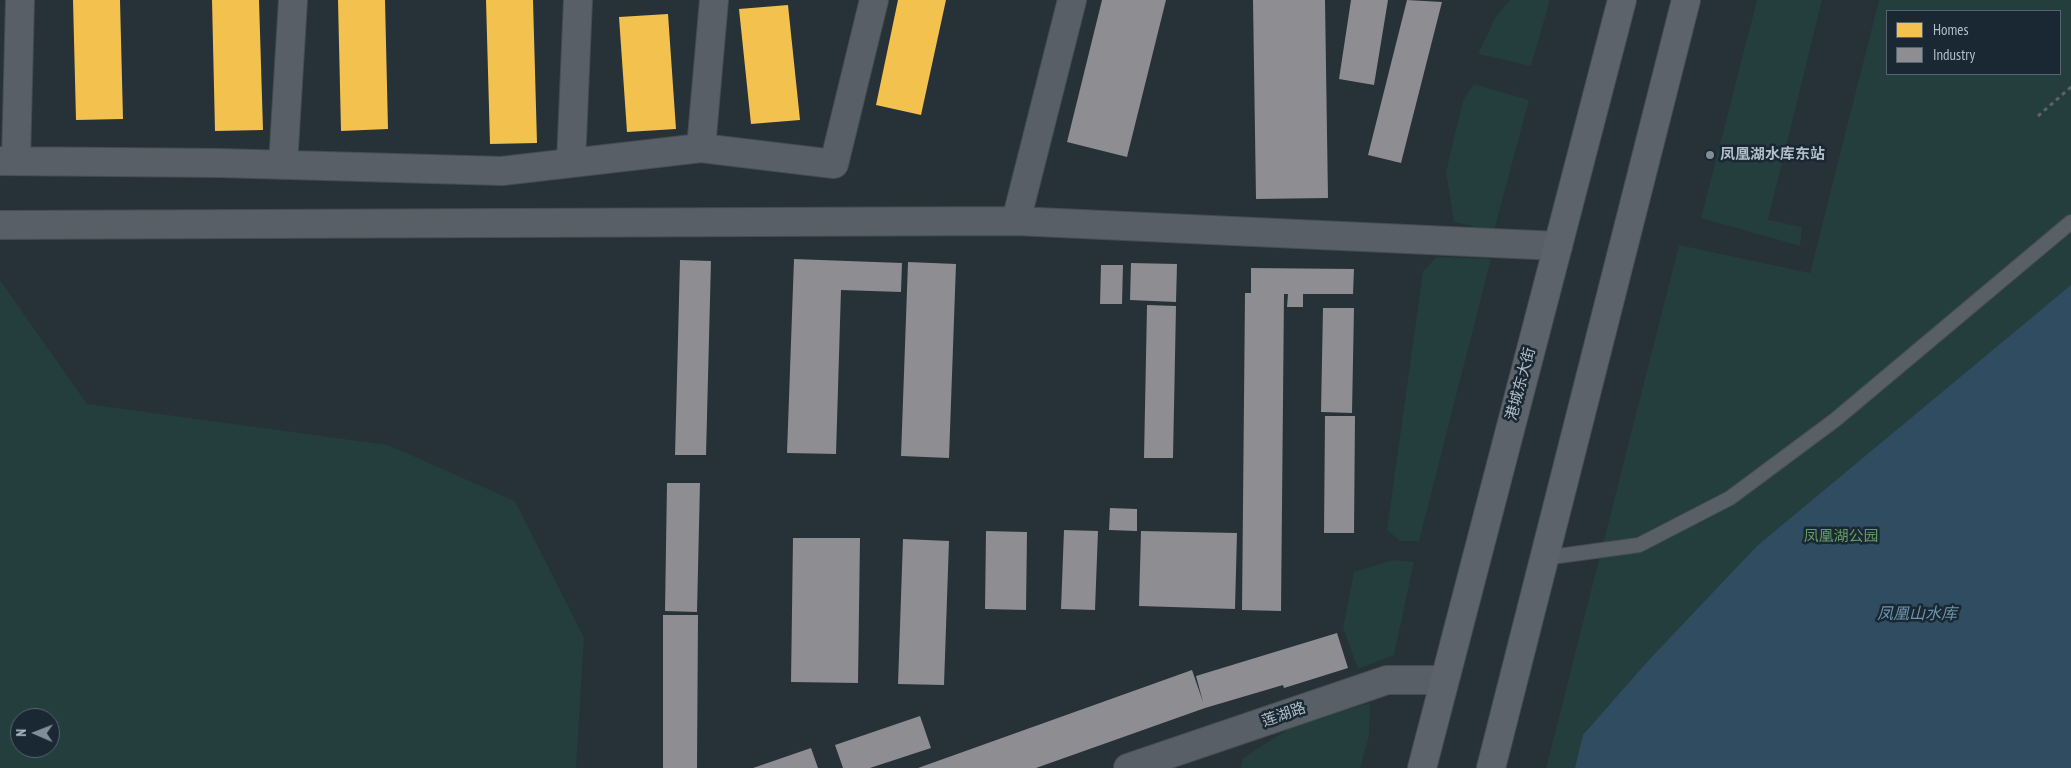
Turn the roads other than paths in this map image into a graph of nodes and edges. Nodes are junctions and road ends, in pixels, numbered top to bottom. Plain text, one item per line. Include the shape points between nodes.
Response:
1 (20, 0) edge
2 (293, 0) edge
3 (578, 0) edge
4 (714, 0) edge
5 (874, 0) edge
6 (1072, 0) edge
7 (1622, 0) edge
8 (1686, 0) edge
9 (701, 148) junction
10 (8, 161) edge
11 (571, 163) junction
12 (283, 165) junction
13 (1016, 221) junction
14 (2071, 222) edge
15 (0, 225) edge
16 (1558, 246) junction
17 (1544, 558) junction
18 (1443, 680) junction
19 (1128, 768) edge
20 (1422, 768) edge
21 (1491, 768) edge

1 - 10 street
2 - 12 street
3 - 11 street
4 - 9 street
5 - 9 street via 834,164
6 - 13 street
7 - 16 main road, 港城东大街
8 - 17 main road
9 - 11 street
10 - 12 street
11 - 12 street via 502,171
13 - 15 street
13 - 16 street
14 - 17 lane via 1834,420 1730,498 1639,545
16 - 18 main road, 港城东大街
17 - 21 main road
18 - 19 street, 莲湖路 via 1387,680
18 - 20 main road, 港城东大街

